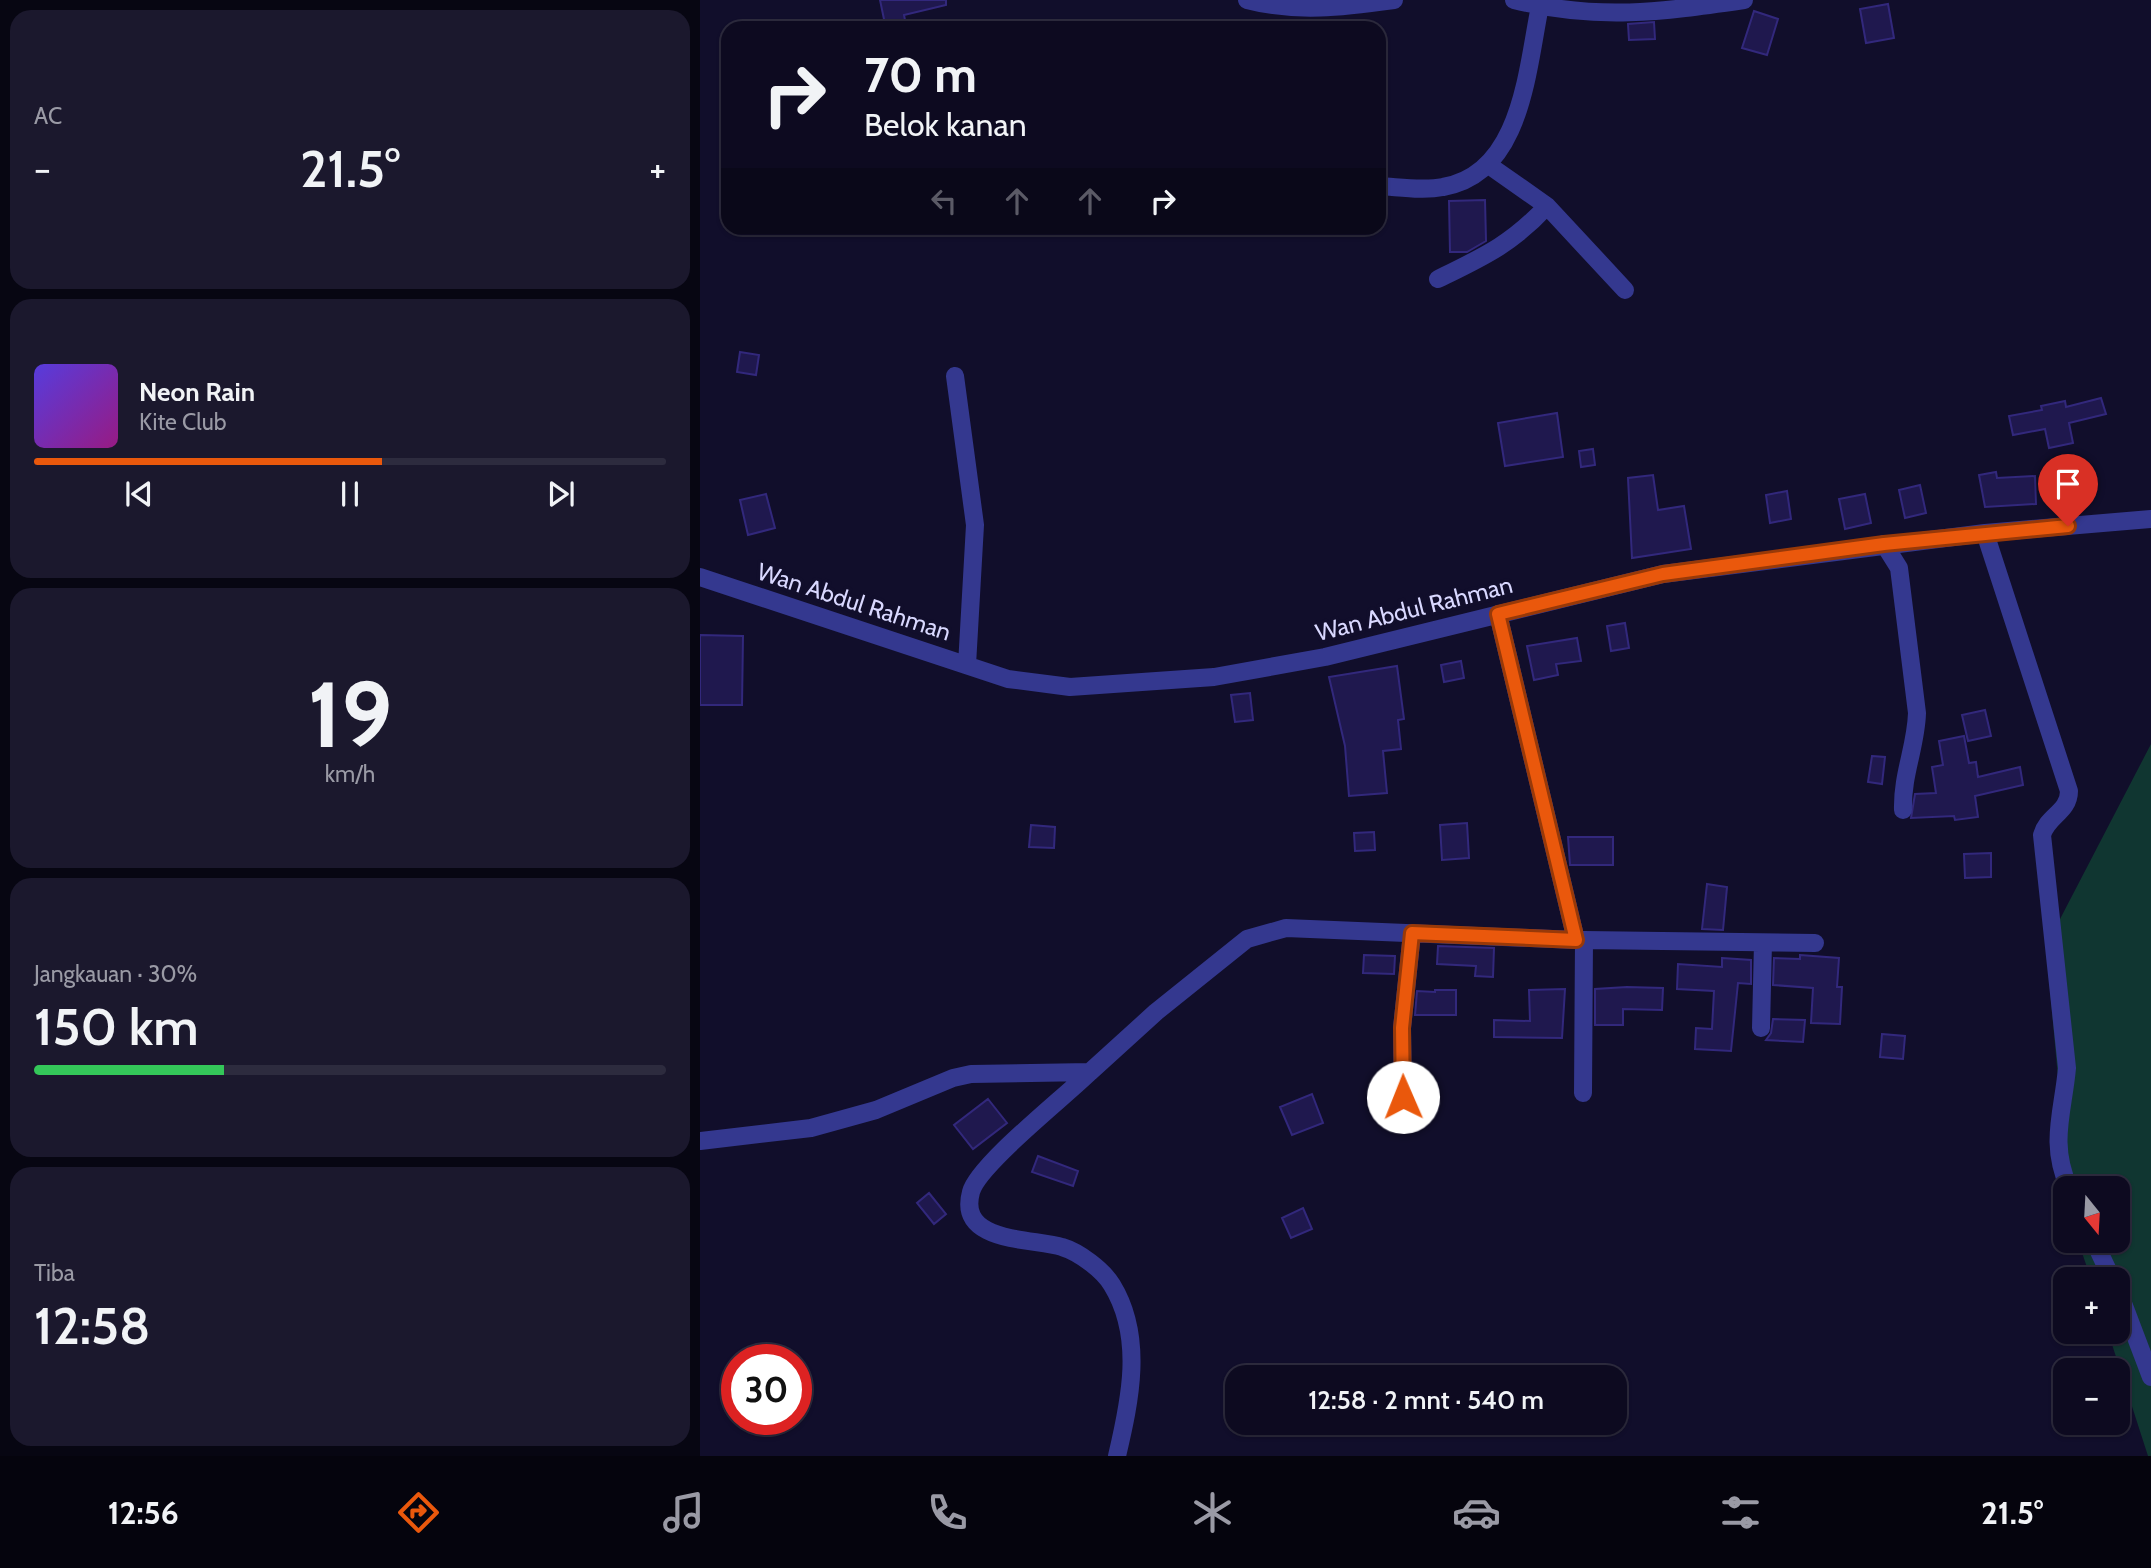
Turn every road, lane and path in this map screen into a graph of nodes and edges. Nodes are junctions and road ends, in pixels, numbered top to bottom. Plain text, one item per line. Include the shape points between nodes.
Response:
1 (1247, 0) edge
2 (1394, 0) edge
3 (1514, 0) edge
4 (1744, 0) edge
5 (1540, 6) junction
6 (1490, 166) junction
7 (1386, 186) edge
8 (1547, 206) junction
9 (1438, 279) dead end
10 (1625, 290) dead end
11 (955, 376) dead end
12 (2151, 519) edge
13 (1984, 533) junction
14 (1884, 544) junction
15 (700, 577) edge
16 (1498, 614) junction
17 (967, 665) junction
18 (1903, 810) dead end
19 (1412, 933) junction
20 (1580, 940) junction
21 (1763, 943) junction
22 (1815, 943) dead end
23 (1761, 1028) dead end
24 (1090, 1072) junction
25 (1583, 1093) dead end
26 (1403, 1097) dead end
27 (700, 1141) edge
28 (2064, 1176) edge
29 (2130, 1322) edge
30 (2151, 1377) edge
31 (1117, 1456) edge

1 - 2 street via 1276,8 1327,9
3 - 5 street
4 - 5 street via 1597,15
5 - 6 street via 1518,110
6 - 7 street via 1443,188
6 - 8 street
8 - 9 street via 1503,247
8 - 10 street
11 - 17 street via 975,525
12 - 13 street, Wan Abdul Rahman
13 - 14 street, Wan Abdul Rahman
13 - 28 street via 2069,791 2066,806 2044,827 2042,835 2067,1068 2057,1121
14 - 16 street, Wan Abdul Rahman via 1663,574
14 - 18 street via 1899,568 1917,713 1917,731 1902,783
15 - 17 street, Wan Abdul Rahman
16 - 17 street, Wan Abdul Rahman via 1325,657 1214,677 1069,687 1009,679
16 - 20 street
19 - 20 street
19 - 24 street via 1286,928 1247,939
19 - 26 street via 1402,1028
20 - 21 street
20 - 25 street
21 - 22 street
21 - 23 street
24 - 27 street via 971,1074 876,1110 810,1128
24 - 31 street via 992,1163 971,1192 971,1208 986,1232 1065,1247 1112,1283 1125,1310 1131,1343 1128,1408
29 - 30 street

